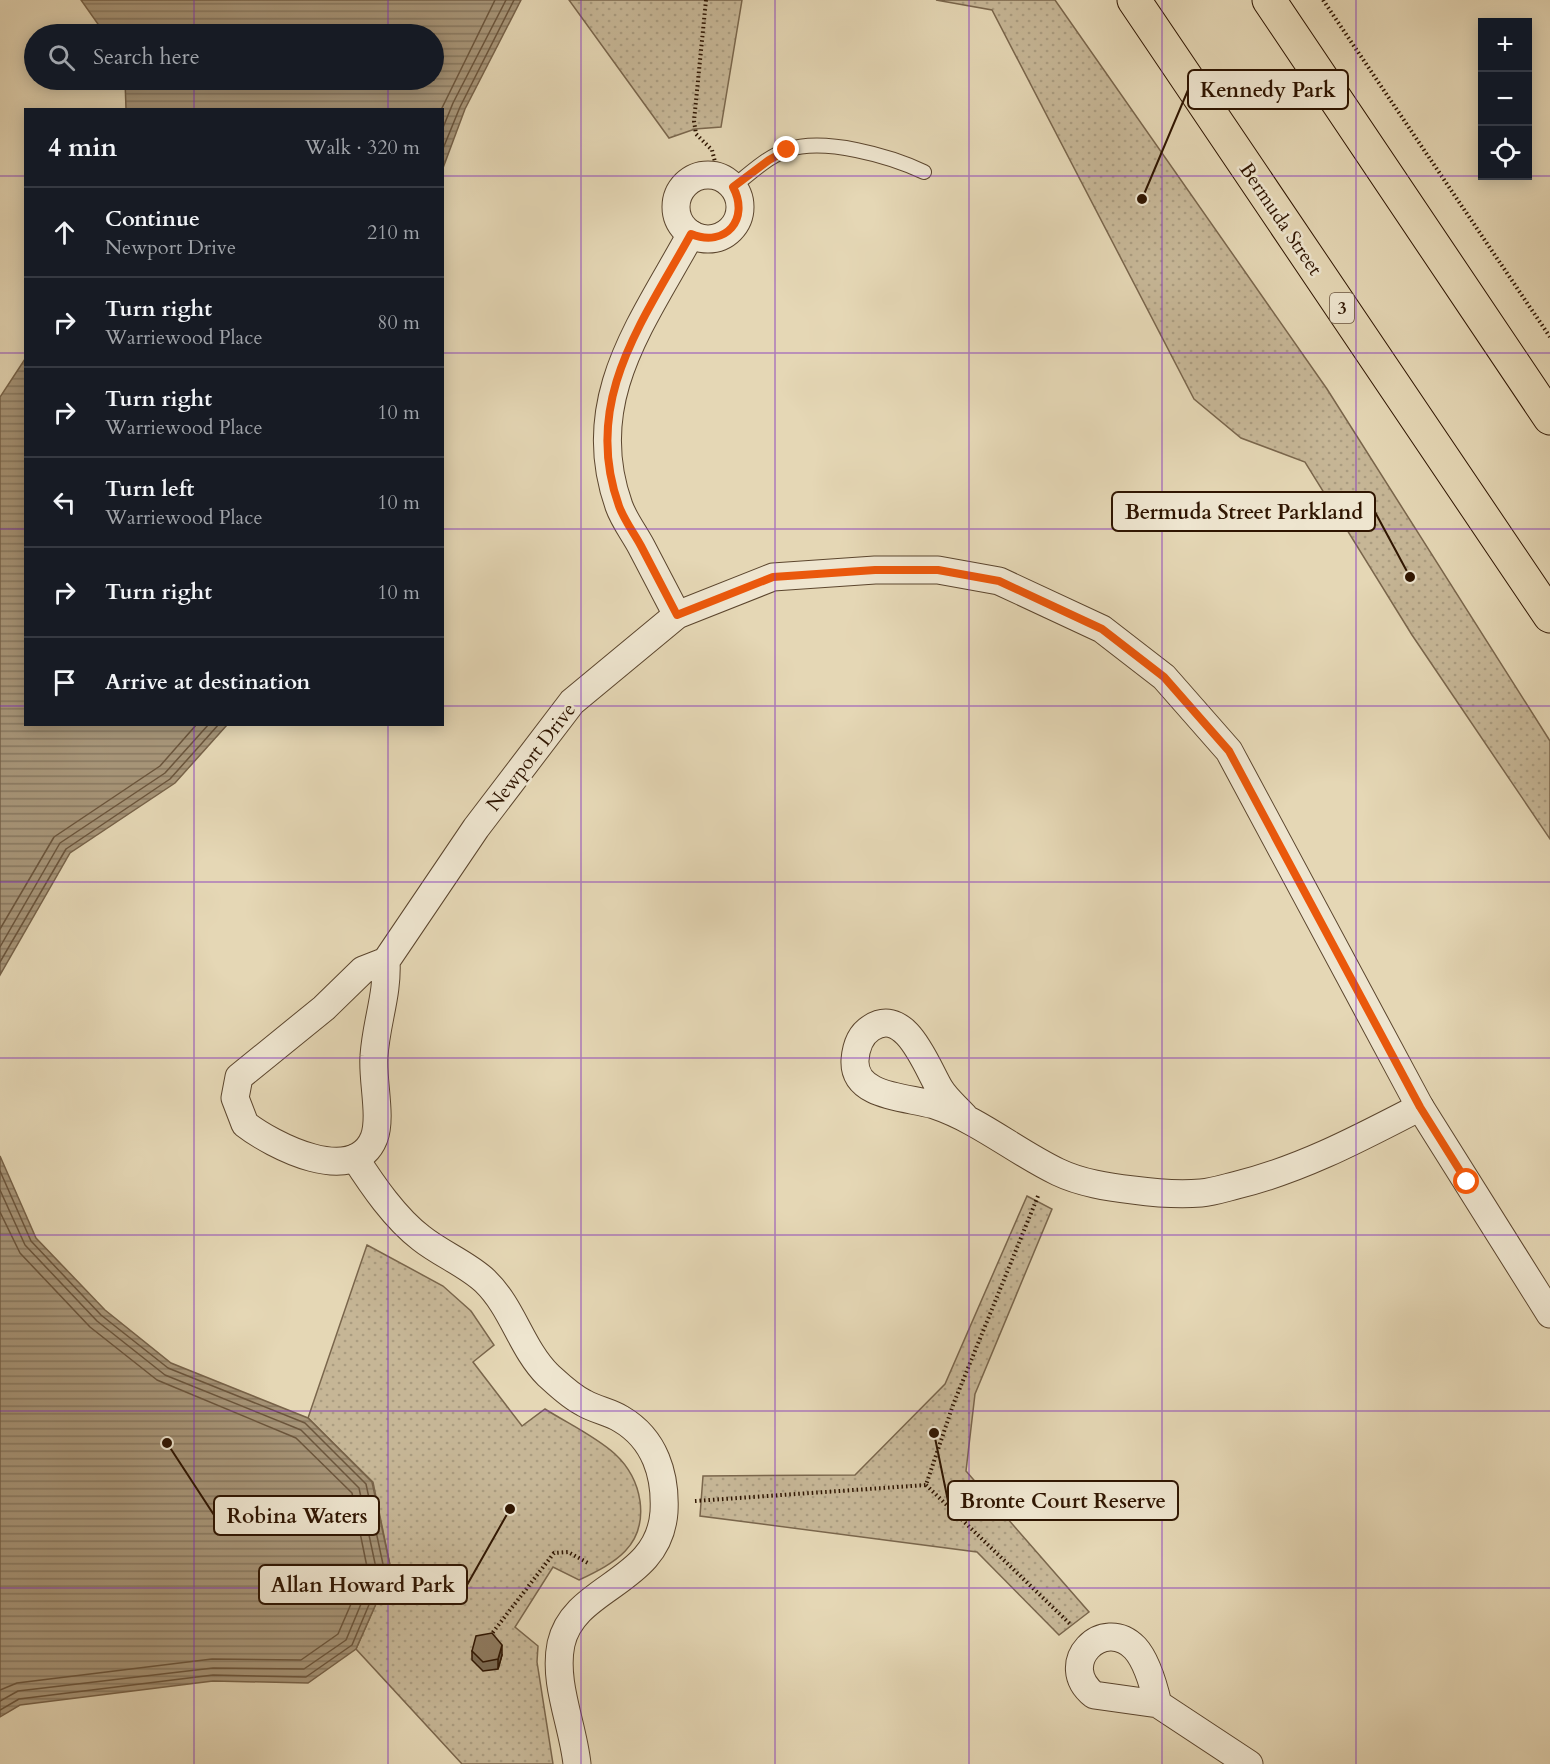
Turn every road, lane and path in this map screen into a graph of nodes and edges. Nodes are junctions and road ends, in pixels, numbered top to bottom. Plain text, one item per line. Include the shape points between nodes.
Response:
1 (706, 0) edge
2 (1134, 0) edge
3 (1269, 0) edge
4 (1323, 0) edge
5 (924, 172) dead end
6 (725, 182) junction
7 (691, 234) junction
8 (1550, 337) edge
9 (1550, 418) edge
10 (677, 615) junction
11 (1550, 616) edge
12 (386, 961) junction
13 (1420, 1107) junction
14 (964, 1116) dead end
15 (355, 1158) junction
16 (1050, 1167) junction
17 (1550, 1314) edge
18 (926, 1485) junction
19 (693, 1511) dead end
20 (598, 1562) dead end
21 (487, 1640) edge
22 (1091, 1644) junction
23 (1158, 1704) junction
24 (577, 1764) edge
25 (1249, 1764) edge

1 - 6 path via 694,121 696,134 712,150
2 - 11 main road, Bermuda Street / 3
3 - 9 main road
4 - 8 path
5 - 6 lane via 884,156 806,147 787,150
6 - 7 street via 740,207 732,228 712,238
6 - 7 street via 698,176 681,189 677,198 678,218
7 - 10 street via 619,371 609,411 607,444 620,508
10 - 12 street, Newport Drive via 572,702 476,828
10 - 13 street, Newport Drive via 773,577 938,570 999,581 1102,629 1164,677 1229,751
12 - 15 street via 387,987 374,1060 376,1132
12 - 15 street via 363,970 324,1008 239,1077 234,1090 241,1118 253,1130 314,1160
13 - 16 street via 1334,1151 1266,1178 1203,1193 1106,1187
13 - 17 street, Newport Drive
14 - 16 street
15 - 24 street via 408,1226 485,1280 546,1373 583,1403 621,1419 637,1431 658,1461 663,1478 664,1513 654,1544 643,1563 586,1606 562,1641 561,1687
16 - 18 path via 953,1405
18 - 19 path via 694,1501
18 - 22 path
20 - 21 path via 587,1563 568,1552 554,1553
22 - 23 street via 1109,1637 1133,1646
22 - 23 street via 1079,1663 1080,1678 1089,1691 1102,1698
23 - 25 street

